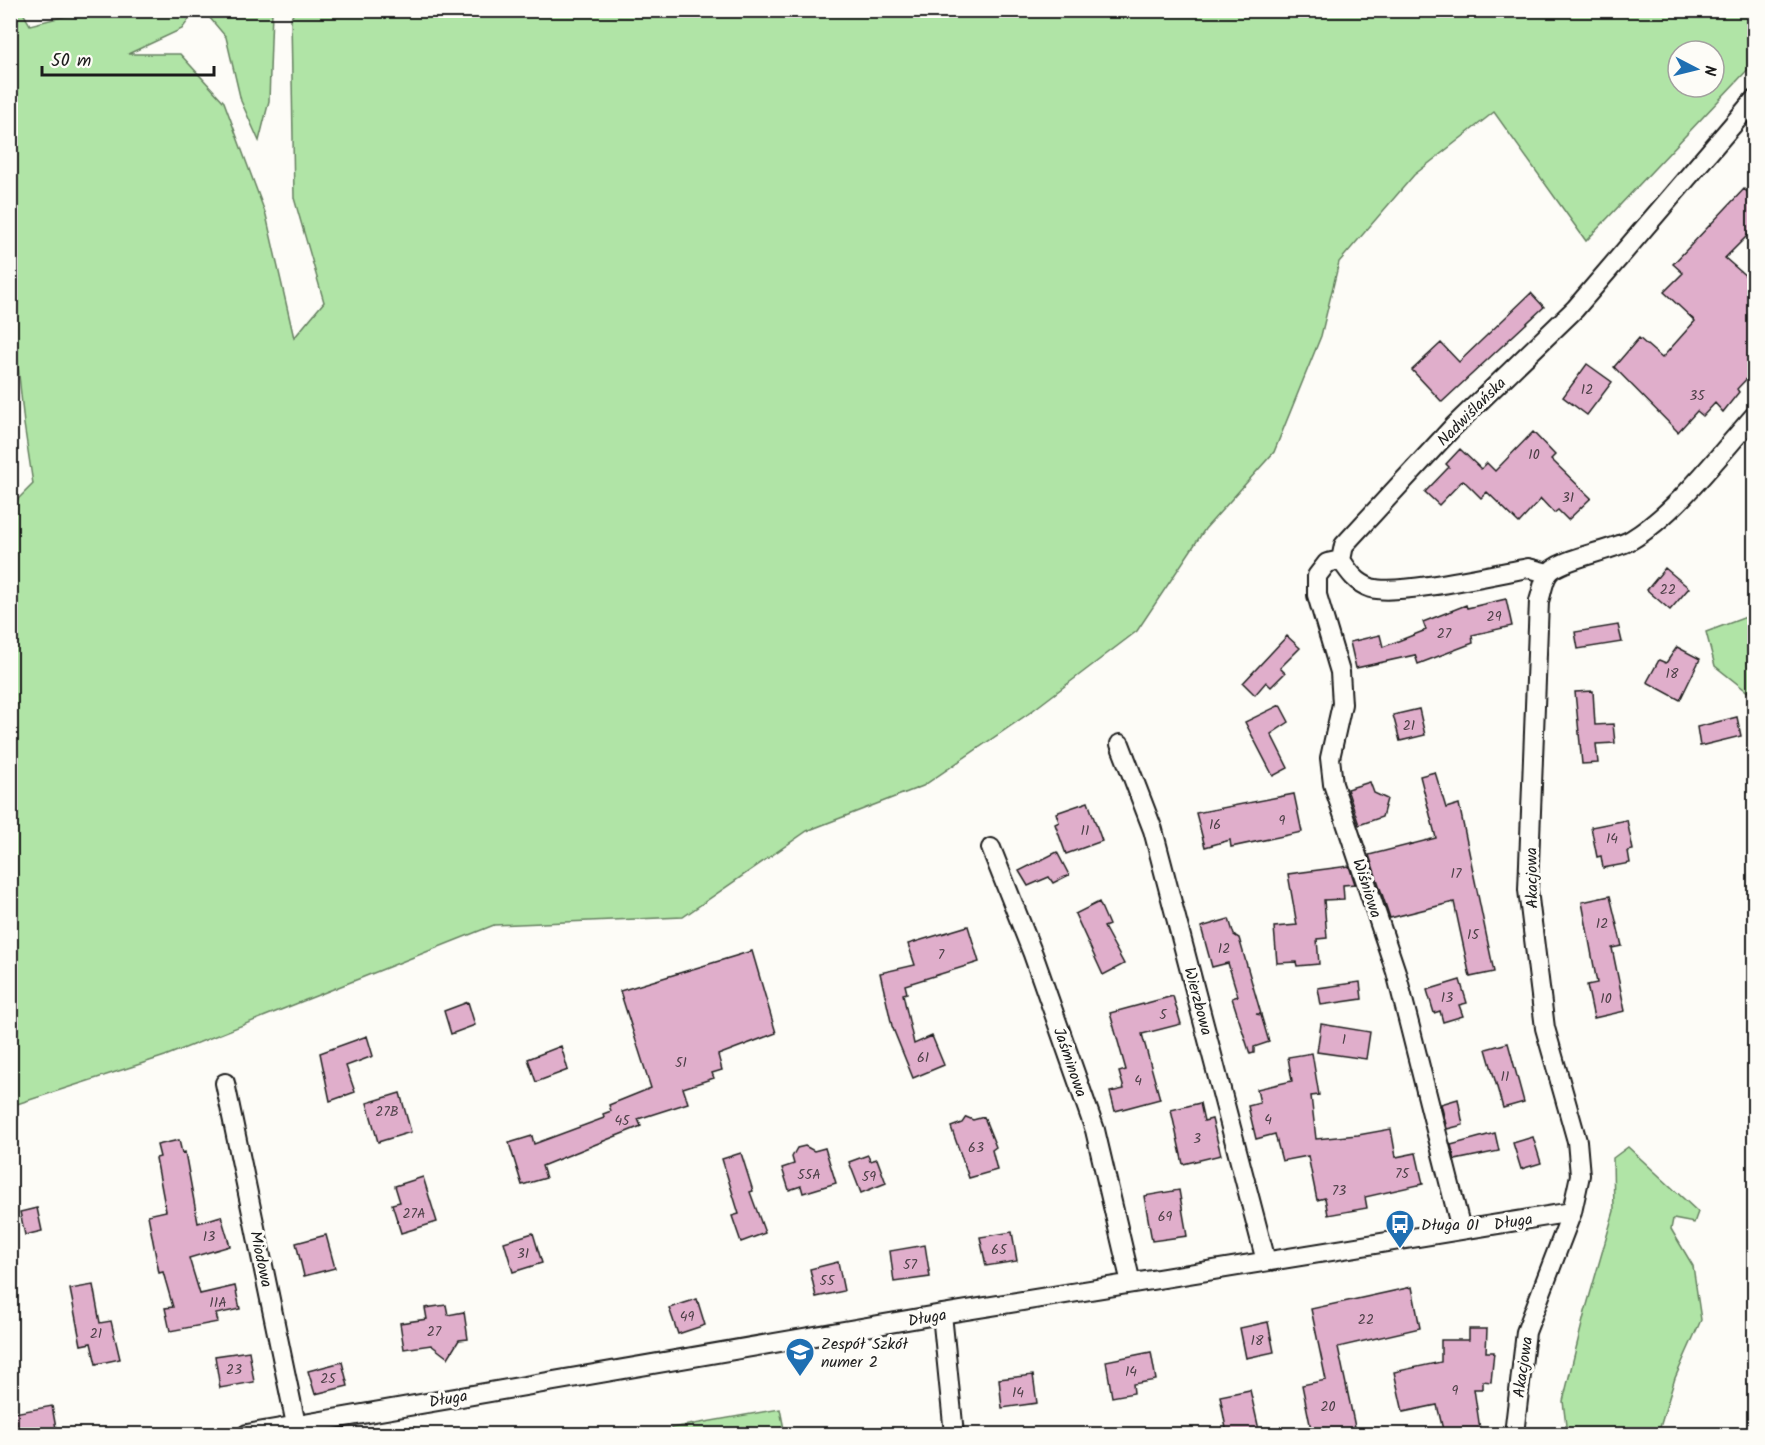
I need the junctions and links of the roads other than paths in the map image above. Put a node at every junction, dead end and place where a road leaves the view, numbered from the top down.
1 (1755, 100) edge
2 (1755, 416) edge
3 (1341, 560) junction
4 (1548, 573) junction
5 (1120, 744) dead end
6 (990, 848) dead end
7 (225, 1083) dead end
8 (1572, 1212) junction
9 (1461, 1229) junction
10 (1266, 1261) junction
11 (1131, 1283) junction
12 (942, 1314) junction
13 (297, 1429) edge
14 (247, 1434) edge
15 (954, 1434) edge
16 (1514, 1434) edge

1 - 3 street, Nadwiślańska
2 - 4 street
3 - 4 street
3 - 9 street, Wiśniowa
4 - 8 street, Akacjowa
5 - 10 street, Wierzbowa
6 - 11 street, Jaśminowa
7 - 13 street, Miodowa
8 - 9 street, Długa
8 - 16 street, Akacjowa
9 - 10 street, Długa
10 - 11 street, Długa
11 - 12 street, Długa
12 - 13 street, Długa
12 - 15 street
13 - 14 street, Długa

